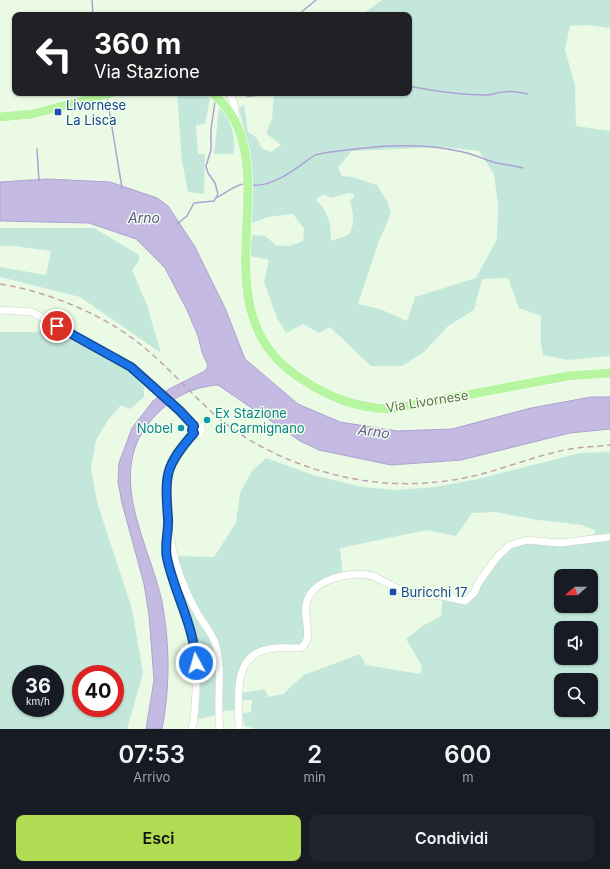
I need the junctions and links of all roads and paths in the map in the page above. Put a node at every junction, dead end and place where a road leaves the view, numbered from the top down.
1 (101, 96) edge
2 (216, 96) edge
3 (231, 96) edge
4 (0, 117) edge
5 (236, 123) junction
6 (0, 310) edge
7 (610, 373) edge
8 (168, 524) junction
9 (610, 537) edge
10 (192, 729) edge
11 (220, 729) edge
12 (239, 729) edge

1 - 4 main road
2 - 5 main road, Via Livornese
3 - 5 street
5 - 7 main road, Via Livornese
6 - 8 street
8 - 10 street
8 - 11 street
9 - 12 street

